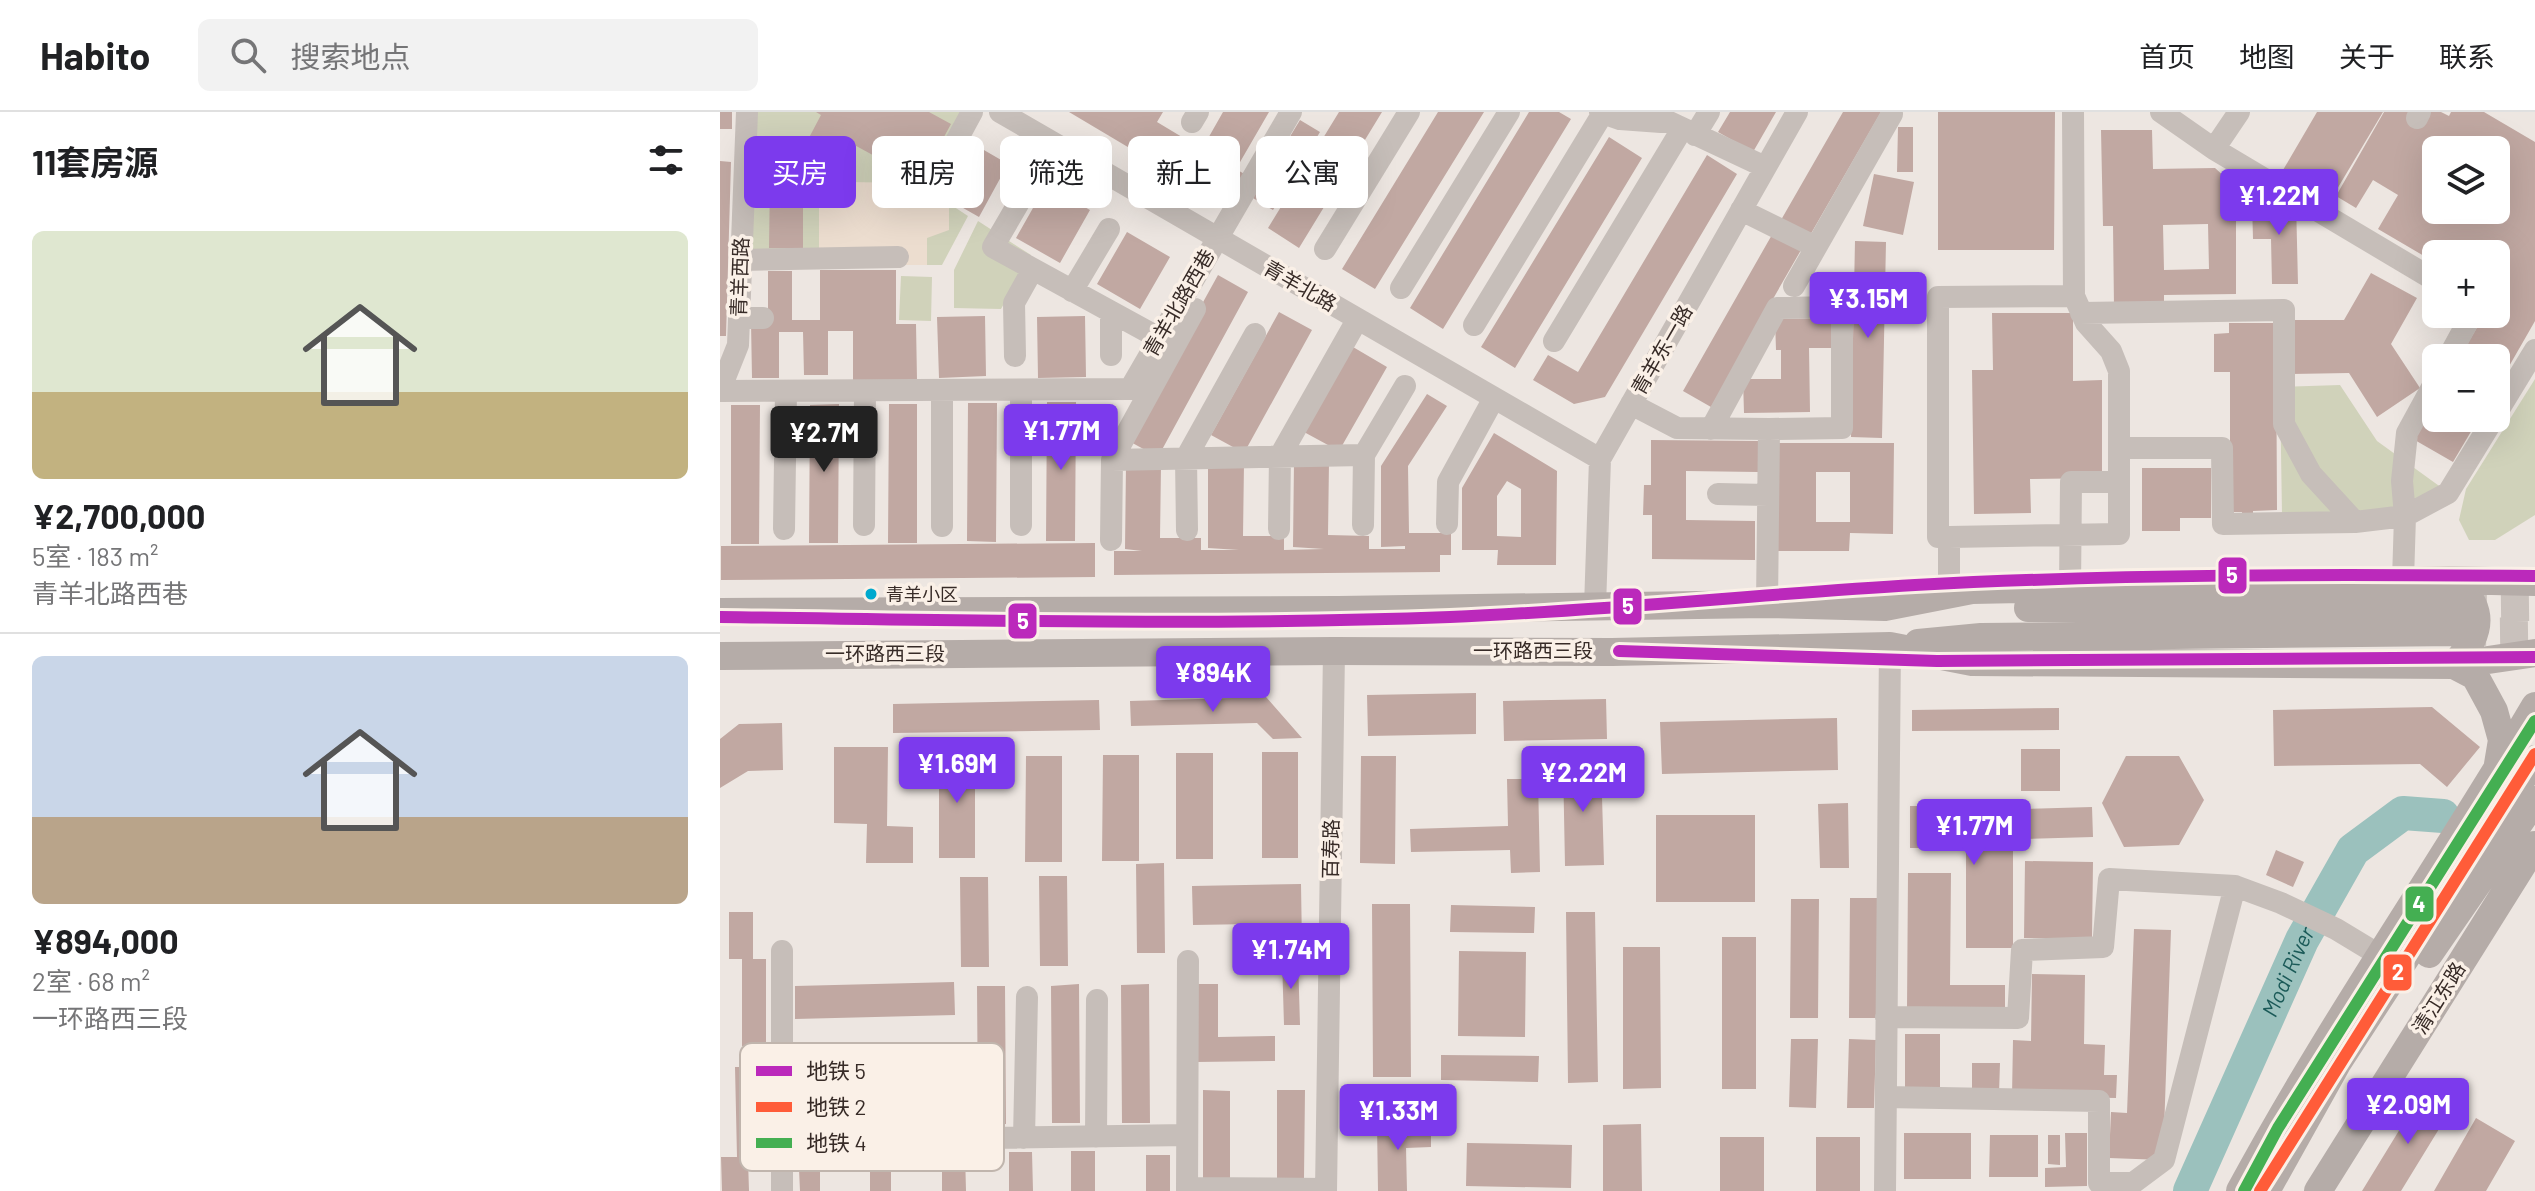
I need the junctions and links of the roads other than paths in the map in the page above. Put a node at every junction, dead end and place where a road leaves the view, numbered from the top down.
1 (747, 112) edge
2 (972, 112) edge
3 (1000, 112) edge
4 (1291, 112) edge
5 (1409, 112) edge
6 (1509, 112) edge
7 (1648, 112) edge
8 (1709, 112) edge
9 (1797, 112) edge
10 (2073, 112) edge
11 (2161, 112) edge
12 (2239, 112) edge
13 (1602, 113) edge
14 (1892, 114) edge
15 (1682, 129) junction
16 (959, 136) edge
17 (2214, 149) junction
18 (1765, 167) junction
19 (1016, 208) edge
20 (1741, 210) junction
21 (1109, 229) dead end
22 (1217, 237) junction
23 (1816, 247) junction
24 (1325, 249) dead end
25 (898, 257) dead end
26 (741, 260) junction
27 (1033, 269) junction
28 (2422, 273) edge
29 (1794, 286) dead end
30 (1401, 288) dead end
31 (1072, 291) junction
32 (2078, 305) junction
33 (1195, 309) dead end
34 (1111, 312) junction
35 (739, 318) junction
36 (763, 318) dead end
37 (1357, 320) junction
38 (1474, 325) dead end
39 (1255, 334) dead end
40 (1159, 338) junction
41 (1554, 341) dead end
42 (2535, 350) edge
43 (1111, 355) dead end
44 (1015, 356) dead end
45 (1405, 386) dead end
46 (720, 390) edge
47 (942, 390) junction
48 (1021, 390) junction
49 (786, 391) junction
50 (865, 391) junction
51 (2510, 391) edge
52 (1494, 398) junction
53 (1631, 404) junction
54 (2422, 406) edge
55 (1711, 429) junction
56 (1769, 429) junction
57 (2485, 432) edge
58 (2120, 448) junction
59 (1364, 455) junction
60 (1280, 456) junction
61 (1186, 458) junction
62 (1600, 459) junction
63 (1112, 460) junction
64 (2119, 482) junction
65 (1718, 494) dead end
66 (1768, 495) junction
67 (2405, 516) junction
68 (2355, 522) junction
69 (1447, 524) dead end
70 (864, 525) dead end
71 (1021, 525) dead end
72 (1363, 525) dead end
73 (942, 526) dead end
74 (784, 529) dead end
75 (1279, 529) dead end
76 (1187, 530) dead end
77 (2071, 533) junction
78 (1949, 537) junction
79 (1111, 540) dead end
80 (2531, 579) edge
81 (2403, 580) junction
82 (2449, 580) junction
83 (2070, 588) junction
84 (1949, 595) junction
85 (1767, 604) junction
86 (1595, 607) junction
87 (1885, 607) junction
88 (720, 612) edge
89 (1890, 646) junction
90 (1334, 651) junction
91 (2535, 653) edge
92 (720, 656) edge
93 (2454, 665) junction
94 (2535, 706) edge
95 (2535, 759) edge
96 (2497, 771) junction
97 (2535, 800) edge
98 (2535, 845) edge
99 (2235, 886) junction
100 (782, 951) dead end
101 (2379, 955) junction
102 (1188, 961) dead end
103 (1027, 997) dead end
104 (1097, 1000) dead end
105 (1886, 1017) junction
106 (782, 1043) edge
107 (1886, 1097) junction
108 (1187, 1135) junction
109 (1096, 1137) junction
110 (1004, 1138) edge
111 (1024, 1138) junction
112 (1187, 1190) edge
113 (1326, 1190) edge
114 (1885, 1191) edge
115 (2240, 1191) edge
116 (2266, 1191) edge
117 (2287, 1191) edge
118 (2318, 1191) edge

1 - 26 street, 青羊西路
2 - 16 street
3 - 22 street, 青羊北路
4 - 22 street, 青羊北路西巷
5 - 24 street
6 - 30 street
7 - 15 street
8 - 15 street
9 - 18 street, 青羊东一路
10 - 32 street
11 - 17 street
12 - 17 street
13 - 15 street
13 - 38 street
14 - 23 street
15 - 18 street
15 - 41 street
17 - 28 street
18 - 20 street, 青羊东一路
19 - 27 street
20 - 23 street
20 - 53 street, 青羊东一路
21 - 31 street
22 - 37 street, 青羊北路
22 - 40 street, 青羊北路西巷
23 - 29 street
25 - 26 street
26 - 35 street, 青羊西路
27 - 31 street
27 - 44 street
31 - 34 street
32 - 58 street
32 - 68 street
32 - 78 street
33 - 63 street
34 - 40 street
34 - 43 street
35 - 36 street
35 - 46 street, 青羊西路
37 - 52 street, 青羊北路
37 - 60 street
39 - 61 street
40 - 48 street, 青羊北路西巷
42 - 51 street
45 - 59 street
46 - 49 street, 青羊北路西巷
47 - 48 street, 青羊北路西巷
47 - 50 street, 青羊北路西巷
47 - 73 street
48 - 71 street
49 - 50 street, 青羊北路西巷
49 - 74 street
50 - 70 street
52 - 62 street, 青羊北路
52 - 69 street
53 - 55 street
53 - 62 street, 青羊东一路
54 - 67 street
55 - 56 street
55 - 56 street
56 - 66 street
57 - 67 street
58 - 64 street
58 - 68 street
59 - 60 street
59 - 72 street
60 - 61 street
60 - 75 street
61 - 63 street
61 - 76 street
62 - 86 street, 青羊东一路
63 - 79 street
64 - 77 street
64 - 77 street
65 - 66 street
66 - 85 street
67 - 68 street
67 - 81 street
77 - 78 street
77 - 83 street
78 - 84 street
80 - 82 main road
81 - 82 main road
81 - 83 main road
82 - 93 main road
83 - 84 main road
84 - 87 main road
85 - 86 main road
85 - 87 main road
86 - 88 main road
87 - 89 main road
89 - 90 main road, 一环路西三段
89 - 93 main road, 一环路西三段
89 - 105 street
90 - 92 main road, 一环路西三段
90 - 113 street, 百寿路
91 - 93 main road, 一环路西三段
93 - 96 main road
94 - 96 main road
95 - 116 main road
96 - 101 main road
97 - 117 main road
98 - 118 main road, 清江东路
99 - 101 street
99 - 105 street
99 - 107 street
100 - 106 street
101 - 115 main road
102 - 108 street
103 - 111 street
104 - 109 street
105 - 107 street
107 - 114 street
108 - 109 street
108 - 112 street
109 - 111 street
110 - 111 street
112 - 113 street

